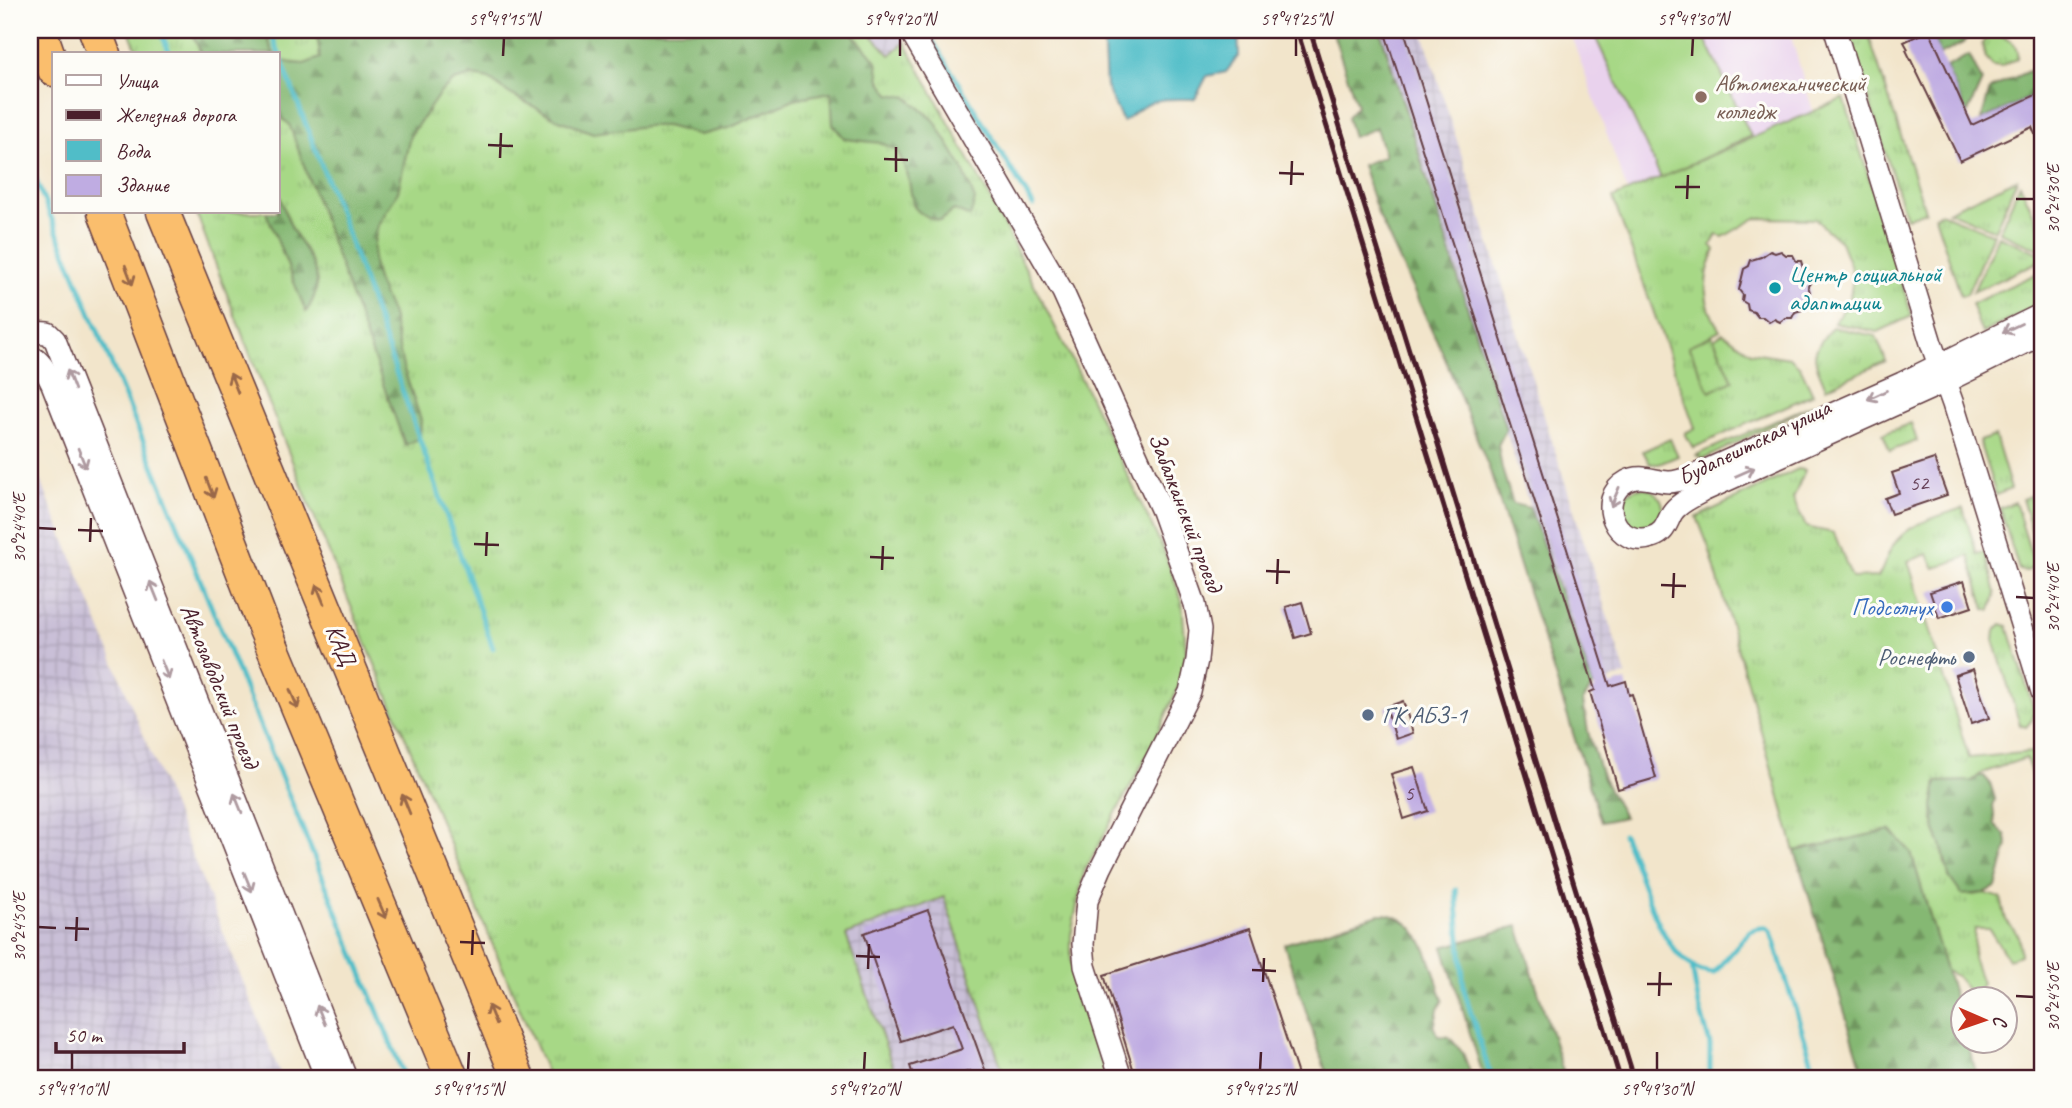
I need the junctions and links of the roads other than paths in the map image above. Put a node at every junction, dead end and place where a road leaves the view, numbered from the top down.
1 (40, 30) edge
2 (95, 30) edge
3 (910, 30) edge
4 (1835, 30) edge
5 (103, 52) edge
6 (52, 64) edge
7 (105, 214) edge
8 (164, 214) edge
9 (2042, 314) edge
10 (30, 332) edge
11 (2042, 334) edge
12 (30, 356) edge
13 (1942, 373) junction
14 (2042, 692) edge
15 (326, 1078) edge
16 (346, 1078) edge
17 (452, 1078) edge
18 (518, 1078) edge
19 (1121, 1078) edge

1 - 6 highway
2 - 5 highway
3 - 19 street, Забалканский проезд
4 - 13 street
7 -> 17 highway
18 -> 8 highway, КАД
9 -> 13 street, Будапештская улица
16 -> 10 street, Автозаводский проезд
11 - 13 street, Будапештская улица
12 -> 15 street, Автозаводский проезд
13 -> 13 street, Будапештская улица
13 - 14 street

